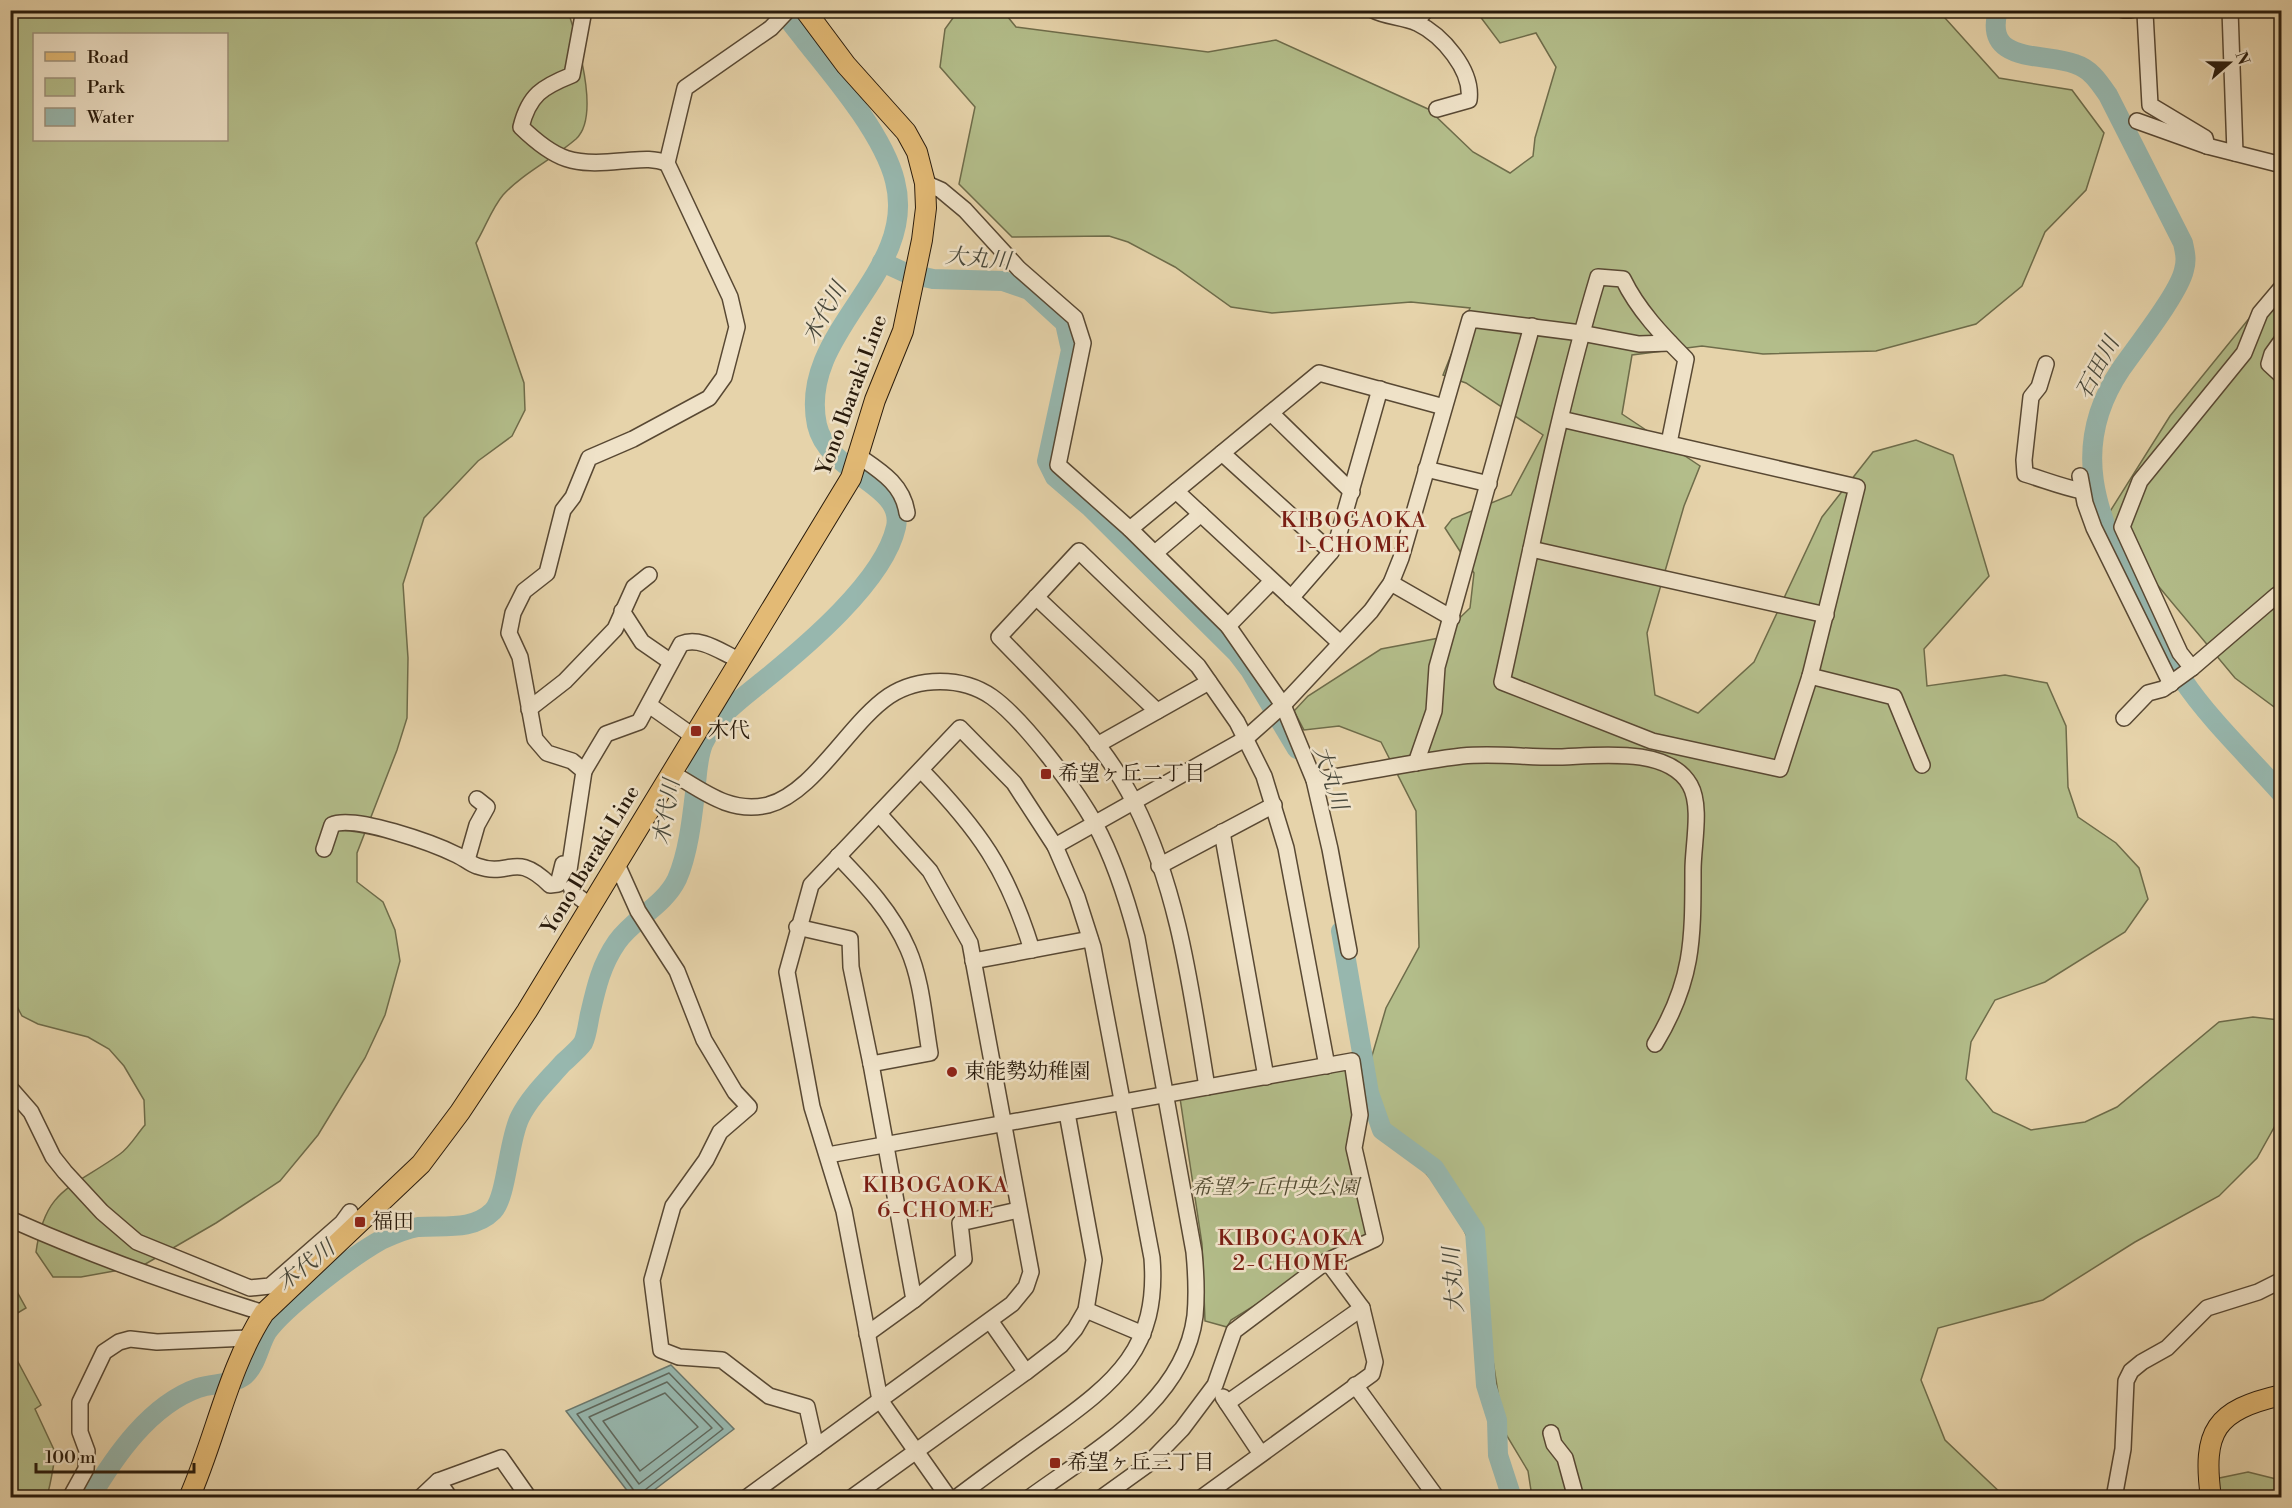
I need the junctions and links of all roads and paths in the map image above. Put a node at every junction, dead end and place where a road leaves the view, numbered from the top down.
1 (584, 10) edge
2 (788, 10) edge
3 (805, 10) edge
4 (1372, 10) edge
5 (1426, 10) edge
6 (2123, 10) edge
7 (2131, 10) edge
8 (2142, 10) edge
9 (2230, 10) edge
10 (1416, 22) junction
11 (1437, 109) dead end
12 (2137, 121) dead end
13 (2207, 146) junction
14 (2235, 153) junction
15 (667, 163) junction
16 (2282, 165) edge
17 (925, 183) junction
18 (2282, 287) edge
19 (1532, 327) junction
20 (1581, 333) junction
21 (2282, 340) edge
22 (1670, 343) junction
23 (2046, 364) dead end
24 (2282, 375) edge
25 (1380, 389) junction
26 (1444, 407) junction
27 (1271, 413) junction
28 (1561, 419) junction
29 (1669, 443) junction
30 (1222, 453) junction
31 (856, 466) junction
32 (1426, 468) junction
33 (1489, 484) junction
34 (1176, 491) junction
35 (1352, 492) junction
36 (907, 513) dead end
37 (1201, 514) junction
38 (1130, 529) junction
39 (1531, 549) junction
40 (1331, 552) junction
41 (1155, 554) junction
42 (649, 575) dead end
43 (1272, 581) junction
44 (1391, 583) junction
45 (2277, 595) dead end
46 (1036, 597) junction
47 (1291, 598) junction
48 (622, 611) junction
49 (1826, 615) junction
50 (1452, 618) junction
51 (1228, 626) junction
52 (1340, 643) junction
53 (739, 660) junction
54 (672, 662) junction
55 (2192, 668) junction
56 (1810, 676) junction
57 (1209, 682) junction
58 (2171, 684) junction
59 (649, 705) junction
60 (529, 709) junction
61 (1278, 709) junction
62 (1157, 711) junction
63 (2124, 718) dead end
64 (693, 736) junction
65 (1245, 739) junction
66 (1097, 745) junction
67 (1416, 763) junction
68 (1922, 765) dead end
69 (921, 770) junction
70 (584, 771) junction
71 (675, 774) junction
72 (1314, 780) junction
73 (477, 799) dead end
74 (1134, 801) junction
75 (1274, 805) junction
76 (879, 814) junction
77 (1095, 824) junction
78 (1222, 832) junction
79 (572, 845) junction
80 (1055, 846) junction
81 (324, 849) dead end
82 (838, 856) junction
83 (467, 860) junction
84 (616, 862) junction
85 (1159, 866) junction
86 (591, 906) junction
87 (797, 927) junction
88 (1090, 939) junction
89 (1032, 950) junction
90 (1349, 951) dead end
91 (973, 962) junction
92 (1655, 1044) dead end
93 (871, 1064) junction
94 (1327, 1066) junction
95 (1266, 1077) junction
96 (1207, 1087) junction
97 (10, 1089) edge
98 (1166, 1095) junction
99 (1122, 1102) junction
100 (1067, 1113) junction
101 (1004, 1124) junction
102 (886, 1145) junction
103 (828, 1155) junction
104 (1018, 1210) junction
105 (350, 1212) dead end
106 (10, 1219) edge
107 (1327, 1261) junction
108 (2282, 1280) edge
109 (914, 1300) junction
110 (1362, 1308) junction
111 (1086, 1310) junction
112 (264, 1312) junction
113 (991, 1322) junction
114 (867, 1334) junction
115 (1143, 1334) junction
116 (248, 1338) junction
117 (1026, 1372) junction
118 (1215, 1385) junction
119 (1355, 1385) junction
120 (2282, 1395) edge
121 (880, 1400) junction
122 (1227, 1403) junction
123 (1551, 1433) dead end
124 (816, 1447) junction
125 (915, 1450) junction
126 (1261, 1454) junction
127 (438, 1481) junction
128 (70, 1497) edge
129 (189, 1497) edge
130 (420, 1497) edge
131 (450, 1497) edge
132 (530, 1497) edge
133 (746, 1497) edge
134 (851, 1497) edge
135 (949, 1497) edge
136 (956, 1497) edge
137 (1029, 1497) edge
138 (1101, 1497) edge
139 (1201, 1497) edge
140 (1437, 1497) edge
141 (1576, 1497) edge
142 (2114, 1497) edge
143 (2211, 1497) edge

1 - 15 street
2 - 15 street
3 - 17 main road, Yono Ibaraki Line
4 - 10 street
5 - 10 street
6 - 7 street
8 - 13 street
9 - 14 street
10 - 11 street
12 - 13 street
13 - 14 street
14 - 16 street
15 - 60 street
17 - 31 main road, Yono Ibaraki Line
17 - 38 street
18 - 55 street
19 - 20 street
19 - 26 street
19 - 33 street
20 - 22 street
20 - 22 street
20 - 28 street
21 - 24 street
22 - 29 street
23 - 58 street
25 - 26 street
25 - 27 street
25 - 35 street
26 - 32 street
27 - 30 street
27 - 35 street
28 - 29 street
28 - 39 street
29 - 49 street
30 - 34 street
30 - 40 street
31 - 36 street
31 - 53 main road, Yono Ibaraki Line
32 - 33 street
32 - 44 street
33 - 50 street
34 - 37 street
34 - 38 street
35 - 40 street
37 - 41 street
37 - 43 street
38 - 41 street
39 - 49 street
39 - 56 street
40 - 47 street
41 - 51 street
42 - 48 street
43 - 47 street
43 - 51 street
44 - 50 street
44 - 52 street
45 - 55 street
46 - 57 street
46 - 62 street
46 - 66 street
47 - 52 street
48 - 54 street
48 - 60 street
49 - 56 street
50 - 67 street
51 - 61 street
52 - 61 street
53 - 54 street
53 - 64 main road, Yono Ibaraki Line
54 - 59 street
55 - 58 street
56 - 68 street
57 - 62 street
57 - 65 street
58 - 63 street
59 - 64 street
59 - 70 street
60 - 70 street
61 - 65 street
61 - 72 street
62 - 66 street
64 - 71 main road, Yono Ibaraki Line
65 - 74 street
65 - 75 street
66 - 74 street
67 - 72 street
67 - 92 street
69 - 76 street
69 - 80 street
69 - 89 street
70 - 79 street
71 - 77 street
71 - 84 main road, Yono Ibaraki Line
72 - 90 street
73 - 83 street
74 - 77 street
74 - 85 street
75 - 78 street
75 - 94 street
76 - 82 street
76 - 91 street
77 - 80 street
77 - 98 street
78 - 85 street
78 - 95 street
79 - 83 street
79 - 86 street
80 - 88 street
81 - 83 street
82 - 87 street
82 - 93 street
84 - 86 main road, Yono Ibaraki Line
84 - 124 street
85 - 96 street
86 - 112 main road, Yono Ibaraki Line
87 - 93 street
87 - 103 street
88 - 89 street
88 - 99 street
89 - 91 street
91 - 101 street
93 - 102 street
94 - 95 street
94 - 107 street
95 - 96 street
96 - 98 street
97 - 105 street
98 - 99 street
98 - 137 street
99 - 100 street
99 - 115 street
100 - 101 street
100 - 111 street
101 - 102 street
101 - 104 street
102 - 103 street
102 - 109 street
103 - 114 street
104 - 109 street
104 - 113 street
106 - 112 street
107 - 110 street
107 - 118 street
108 - 142 street
109 - 114 street
110 - 119 street
110 - 122 street
111 - 115 street
111 - 117 street
112 - 116 main road, Yono Ibaraki Line
113 - 117 street
113 - 121 street
114 - 121 street
115 - 136 street
116 - 128 street
116 - 129 main road, Yono Ibaraki Line
117 - 125 street
118 - 122 street
118 - 138 street
119 - 126 street
119 - 140 street
120 - 143 main road
121 - 124 street
121 - 125 street
122 - 126 street
123 - 141 street
124 - 133 street
125 - 134 street
125 - 135 street
126 - 139 street
127 - 130 street
127 - 131 street
127 - 132 street

